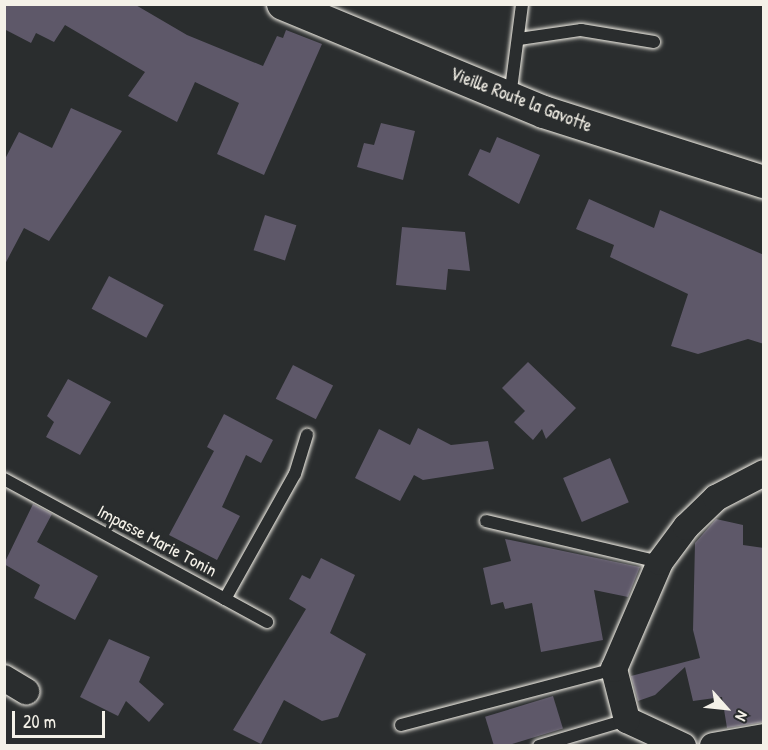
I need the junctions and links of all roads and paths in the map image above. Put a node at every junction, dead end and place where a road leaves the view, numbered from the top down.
1 (283, 4) edge
2 (522, 4) edge
3 (519, 39) junction
4 (654, 42) dead end
5 (510, 98) junction
6 (764, 182) edge
7 (307, 435) dead end
8 (764, 473) edge
9 (4, 479) edge
10 (486, 521) dead end
11 (660, 562) junction
12 (225, 599) junction
13 (267, 622) dead end
14 (614, 669) junction
15 (4, 678) edge
16 (26, 691) dead end
17 (627, 720) junction
18 (401, 725) dead end
19 (764, 737) edge
20 (539, 746) edge
21 (683, 746) edge
22 (713, 746) edge

1 - 5 street, Vieille Route la Gavotte
2 - 3 lane
3 - 4 lane
3 - 5 lane
5 - 6 street, Vieille Route la Gavotte
7 - 12 lane, Impasse Marie Tonin
8 - 11 street
9 - 12 lane, Impasse Marie Tonin
10 - 11 lane
11 - 14 street
12 - 13 lane
14 - 17 street
14 - 18 lane
15 - 16 street
17 - 20 lane
17 - 21 street
19 - 22 street

